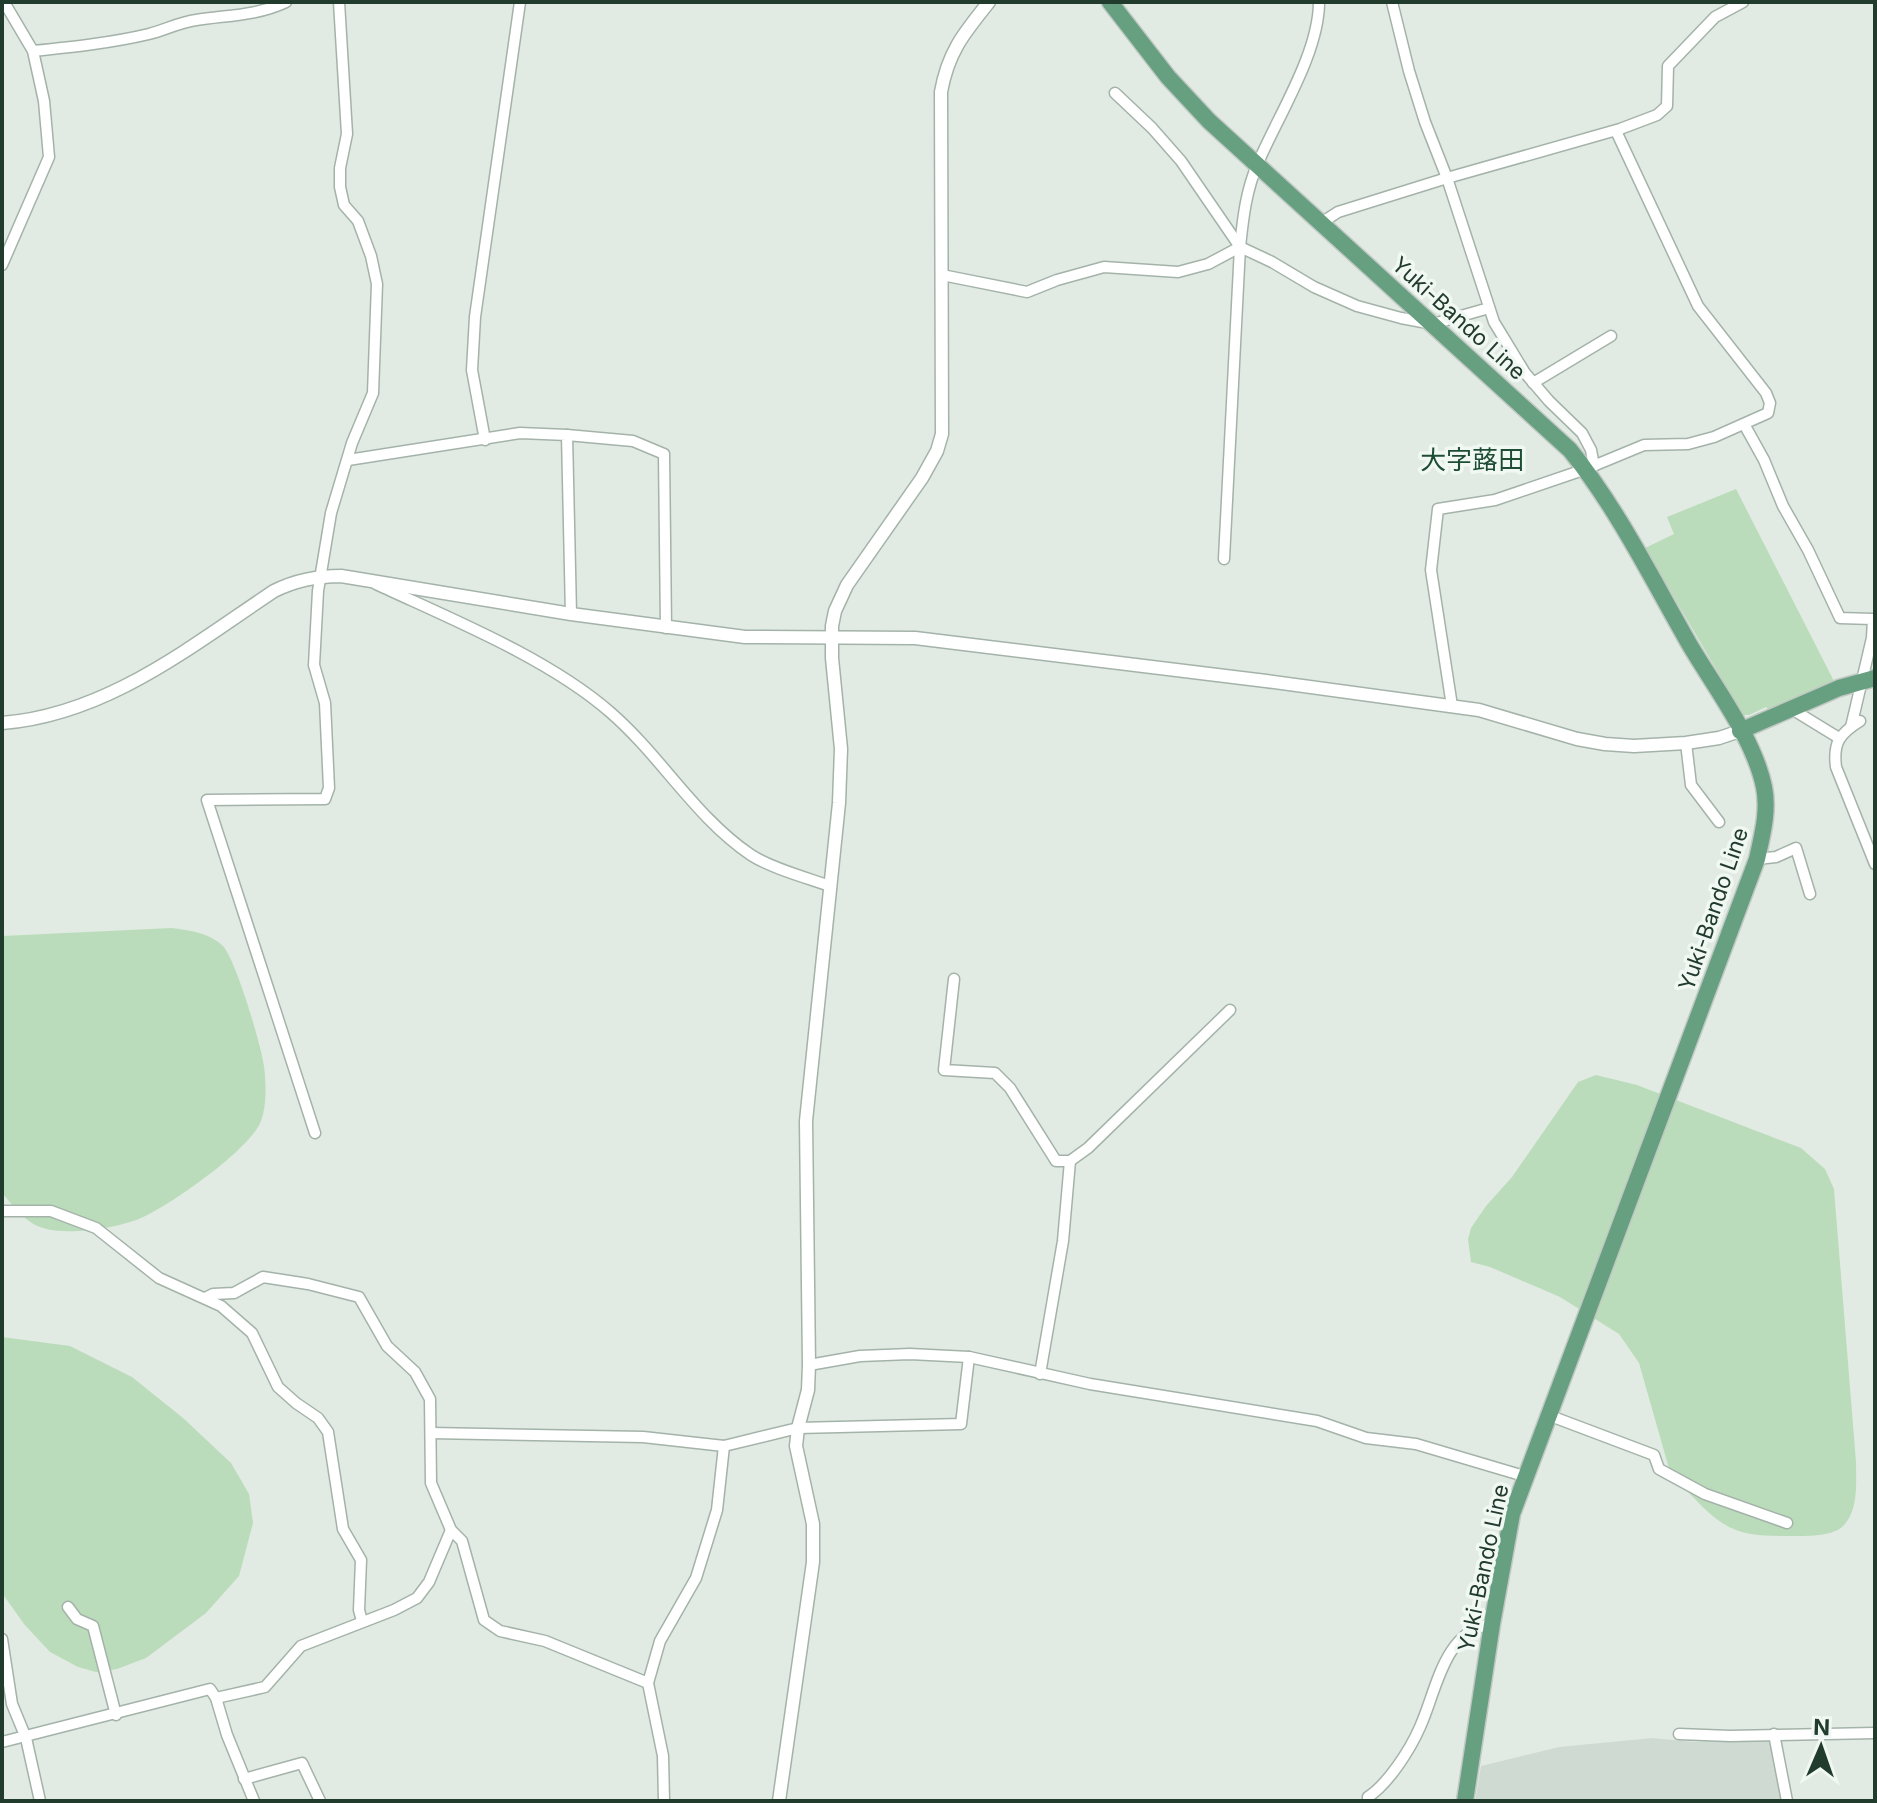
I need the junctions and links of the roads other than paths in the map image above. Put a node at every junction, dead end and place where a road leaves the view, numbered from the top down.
1 (4, 2) edge
2 (286, 2) edge
3 (339, 2) edge
4 (520, 2) edge
5 (989, 2) edge
6 (1110, 2) edge
7 (1319, 2) edge
8 (1392, 2) edge
9 (1743, 2) edge
10 (33, 51) junction
11 (1115, 93) dead end
12 (1616, 131) junction
13 (1257, 165) junction
14 (1447, 178) junction
15 (1321, 223) junction
16 (1240, 247) junction
17 (2, 265) edge
18 (942, 275) junction
19 (1489, 308) junction
20 (1433, 324) junction
21 (1611, 336) dead end
22 (1533, 383) junction
23 (1744, 424) junction
24 (567, 435) junction
25 (485, 440) junction
26 (348, 460) junction
27 (1590, 468) junction
28 (1224, 559) dead end
29 (320, 576) junction
30 (368, 580) junction
31 (571, 614) junction
32 (666, 628) junction
33 (831, 637) junction
34 (1868, 679) edge
35 (1452, 706) junction
36 (1790, 708) junction
37 (2, 723) edge
38 (1740, 731) junction
39 (1839, 738) junction
40 (1686, 743) junction
41 (1719, 822) dead end
42 (1757, 859) junction
43 (1875, 864) edge
44 (830, 886) junction
45 (1810, 894) dead end
46 (954, 979) dead end
47 (1230, 1010) dead end
48 (315, 1133) dead end
49 (1070, 1161) junction
50 (2, 1211) edge
51 (205, 1298) junction
52 (969, 1357) junction
53 (809, 1365) junction
54 (1040, 1374) junction
55 (1548, 1415) junction
56 (798, 1428) junction
57 (431, 1433) junction
58 (724, 1446) junction
59 (1524, 1476) junction
60 (1787, 1523) dead end
61 (451, 1530) junction
62 (68, 1607) dead end
63 (362, 1621) junction
64 (1492, 1624) junction
65 (2, 1639) edge
66 (648, 1683) junction
67 (216, 1698) junction
68 (116, 1715) junction
69 (1875, 1733) edge
70 (1679, 1734) dead end
71 (1774, 1734) junction
72 (26, 1738) junction
73 (2, 1742) edge
74 (244, 1779) junction
75 (40, 1801) edge
76 (254, 1801) edge
77 (320, 1801) edge
78 (664, 1801) edge
79 (779, 1801) edge
80 (1368, 1801) edge
81 (1465, 1801) edge
82 (1787, 1801) edge

1 - 10 street
2 - 10 street
3 - 26 street
4 - 25 street
5 - 18 street
6 - 13 main road, Yuki-Bando Line
7 - 13 street
8 - 14 street
9 - 12 street
10 - 17 street
11 - 16 street
12 - 14 street
12 - 23 street
13 - 15 main road, Yuki-Bando Line
13 - 16 street
14 - 15 street
14 - 19 street
15 - 20 main road, Yuki-Bando Line
16 - 18 street
16 - 20 street
16 - 28 street
18 - 33 street
19 - 20 street
19 - 22 street
20 - 27 main road, Yuki-Bando Line
21 - 22 street
22 - 27 street
23 - 27 street
23 - 34 street
24 - 25 street
24 - 31 street
24 - 32 street
25 - 26 street
26 - 29 street
27 - 35 street
27 - 38 main road, Yuki-Bando Line
29 - 30 street
29 - 37 street
29 - 48 street
30 - 31 street
30 - 44 street
31 - 32 street
32 - 33 street
33 - 35 street
33 - 44 street
34 - 36 main road
34 - 39 street
35 - 40 street
36 - 38 main road
36 - 39 street
38 - 40 street
38 - 42 main road, Yuki-Bando Line
39 - 43 street
40 - 41 street
42 - 45 street
42 - 55 main road, Yuki-Bando Line
44 - 53 street
46 - 49 street
47 - 49 street
49 - 54 street
50 - 51 street
51 - 57 street
51 - 63 street
52 - 53 street
52 - 54 street
52 - 56 street
53 - 56 street
54 - 59 street
55 - 59 main road, Yuki-Bando Line
55 - 60 street
56 - 58 street
56 - 79 street
57 - 58 street
57 - 61 street
58 - 66 street
59 - 64 main road, Yuki-Bando Line
61 - 63 street
61 - 66 street
62 - 68 street
63 - 67 street
64 - 80 street
64 - 81 main road, Yuki-Bando Line
65 - 72 street
66 - 78 street
67 - 68 street
67 - 74 street
68 - 72 street
69 - 71 street
70 - 71 street
71 - 82 street
72 - 73 street
72 - 75 street
74 - 76 street
74 - 77 street

